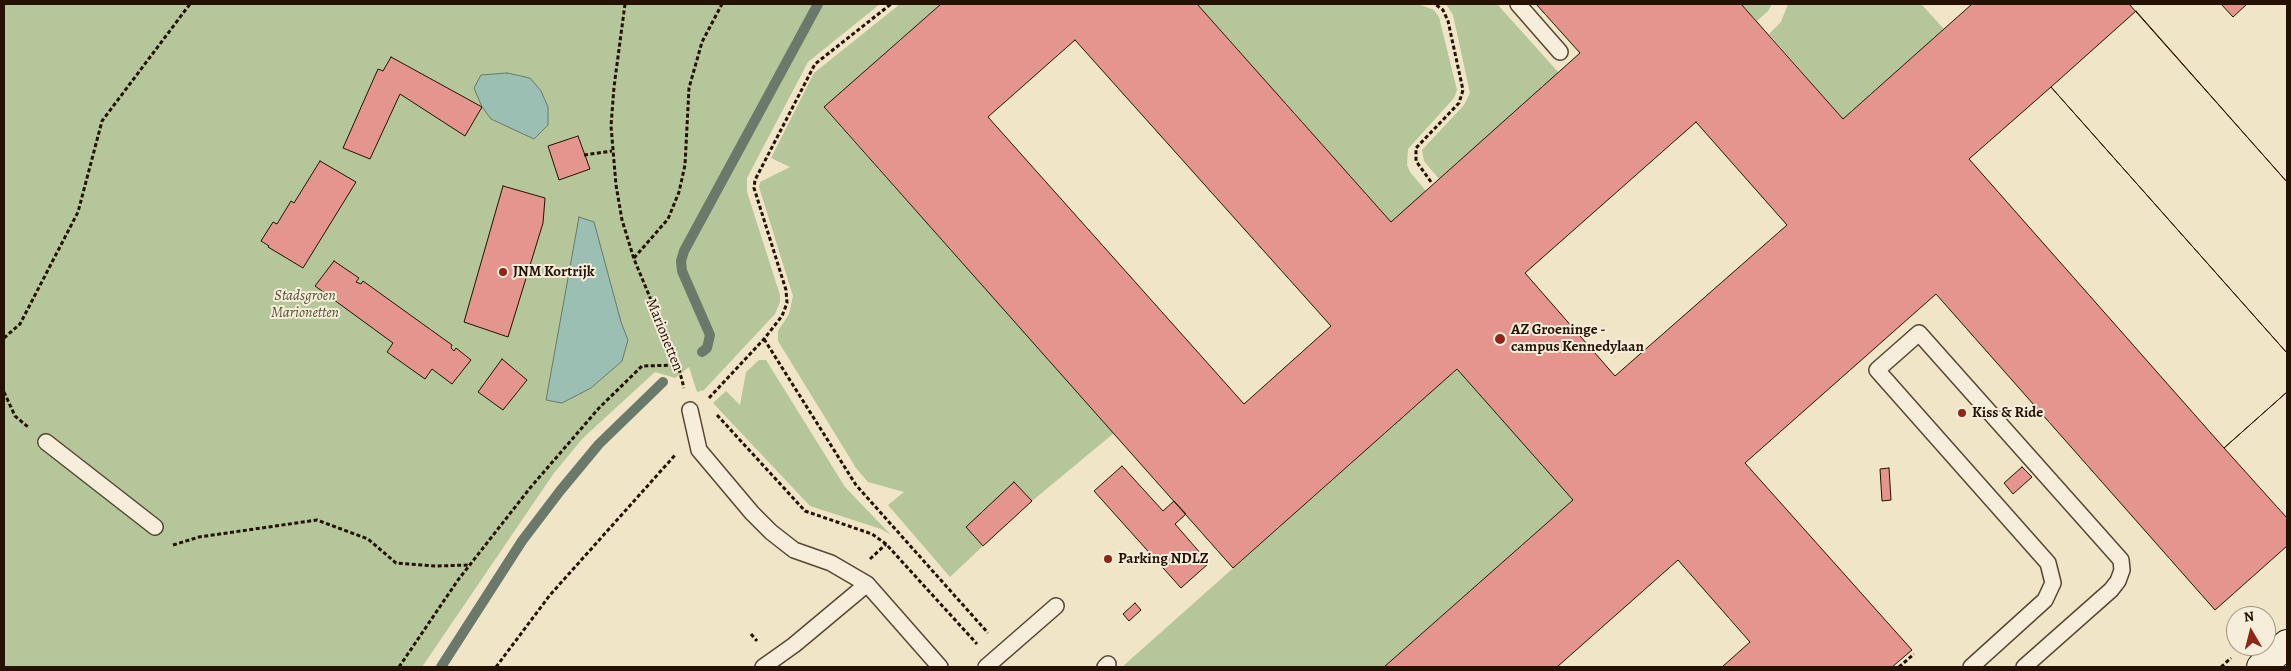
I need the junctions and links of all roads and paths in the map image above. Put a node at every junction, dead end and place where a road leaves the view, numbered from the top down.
1 (190, 4) edge
2 (625, 4) edge
3 (722, 4) edge
4 (891, 4) edge
5 (1435, 4) edge
6 (1518, 4) edge
7 (1560, 52) dead end
8 (612, 151) junction
9 (584, 155) dead end
10 (1431, 182) dead end
11 (634, 259) junction
12 (4, 338) edge
13 (764, 339) junction
14 (678, 365) junction
15 (4, 392) edge
16 (705, 402) junction
17 (690, 410) junction
18 (46, 442) joint
19 (154, 527) dead end
20 (165, 547) dead end
21 (470, 565) junction
22 (867, 584) junction
23 (1056, 606) dead end
24 (2287, 644) edge
25 (1914, 654) dead end
26 (994, 660) edge
27 (399, 667) edge
28 (496, 667) edge
29 (763, 667) edge
30 (940, 667) edge
31 (1899, 667) edge
32 (1971, 667) edge
33 (2024, 667) edge
34 (2261, 667) edge

1 - 12 path
2 - 8 path, Marionetten
3 - 11 path
4 - 13 path
5 - 10 path
6 - 7 lane
8 - 9 path
8 - 11 path, Marionetten
11 - 14 path, Marionetten
13 - 16 path
13 - 26 path
14 - 17 path, Marionetten
14 - 21 path
15 - 18 path
16 - 17 path
16 - 26 path
17 - 22 lane
17 - 28 path
18 - 19 lane
20 - 21 path
21 - 27 path
22 - 29 lane
22 - 30 lane
23 - 26 lane
24 - 34 street
25 - 31 path
32 - 33 lane

